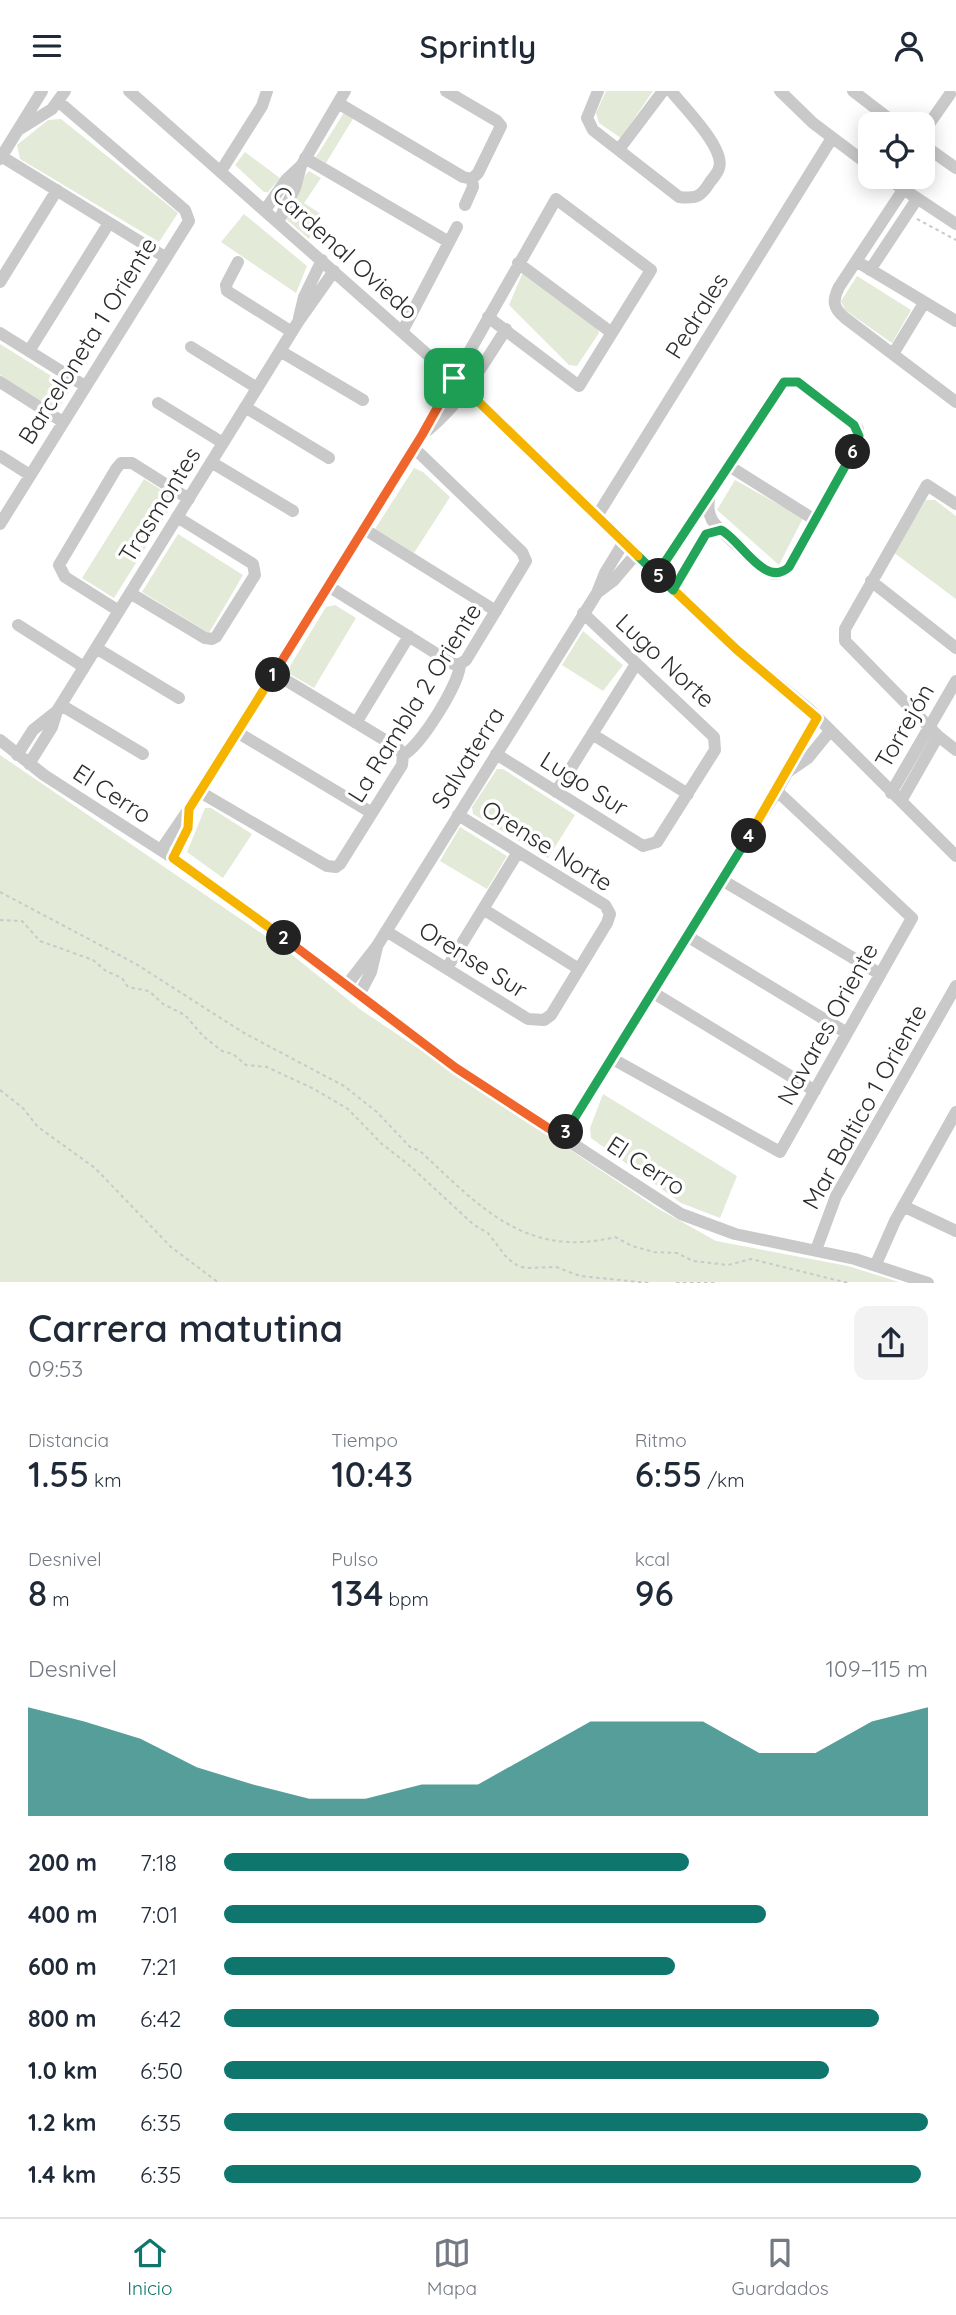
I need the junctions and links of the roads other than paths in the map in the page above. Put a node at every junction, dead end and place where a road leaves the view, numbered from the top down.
1 (42, 91) edge
2 (129, 91) edge
3 (267, 91) edge
4 (345, 91) edge
5 (446, 91) edge
6 (598, 91) edge
7 (663, 91) edge
8 (670, 91) edge
9 (780, 91) edge
10 (853, 91) edge
11 (950, 94) dead end
12 (62, 96) edge
13 (338, 103) junction
14 (880, 112) edge
15 (935, 115) edge
16 (17, 131) junction
17 (832, 138) junction
18 (620, 148) junction
19 (935, 153) edge
20 (1, 157) edge
21 (303, 162) junction
22 (858, 163) edge
23 (956, 167) edge
24 (221, 171) junction
25 (472, 179) junction
26 (57, 190) junction
27 (903, 190) joint
28 (917, 199) junction
29 (465, 205) dead end
30 (265, 210) junction
31 (278, 222) junction
32 (108, 223) junction
33 (956, 224) edge
34 (457, 227) dead end
35 (449, 242) junction
36 (165, 257) junction
37 (322, 260) junction
38 (856, 261) junction
39 (238, 262) dead end
40 (518, 263) junction
41 (870, 270) junction
42 (334, 271) junction
43 (0, 282) edge
44 (924, 303) junction
45 (488, 317) junction
46 (956, 321) edge
47 (295, 327) junction
48 (506, 329) junction
49 (402, 332) junction
50 (0, 333) edge
51 (612, 333) junction
52 (191, 347) dead end
53 (29, 351) junction
54 (280, 351) junction
55 (892, 354) junction
56 (454, 378) junction
57 (0, 382) edge
58 (85, 386) junction
59 (257, 389) junction
60 (465, 389) junction
61 (363, 400) dead end
62 (956, 402) edge
63 (158, 403) dead end
64 (245, 407) junction
65 (63, 422) junction
66 (422, 435) junction
67 (223, 443) junction
68 (414, 448) junction
69 (0, 456) edge
70 (329, 458) dead end
71 (211, 462) junction
72 (729, 466) junction
73 (30, 475) junction
74 (709, 498) junction
75 (188, 499) junction
76 (956, 504) edge
77 (293, 511) dead end
78 (597, 516) junction
79 (177, 517) junction
80 (815, 520) junction
81 (0, 524) edge
82 (364, 529) junction
83 (721, 530) junction
84 (624, 543) junction
85 (636, 554) junction
86 (657, 574) junction
87 (871, 581) junction
88 (328, 586) junction
89 (673, 590) junction
90 (130, 593) junction
91 (597, 593) junction
92 (119, 611) junction
93 (496, 611) junction
94 (583, 613) junction
95 (18, 625) dead end
96 (409, 636) junction
97 (96, 648) junction
98 (956, 648) edge
99 (460, 664) junction
100 (636, 664) junction
101 (85, 667) junction
102 (274, 673) junction
103 (956, 681) edge
104 (179, 698) dead end
105 (59, 708) junction
106 (817, 718) junction
107 (356, 723) junction
108 (830, 731) junction
109 (934, 731) junction
110 (237, 732) junction
111 (592, 734) junction
112 (0, 740) edge
113 (956, 750) edge
114 (143, 754) dead end
115 (496, 754) junction
116 (17, 755) junction
117 (403, 755) junction
118 (29, 764) junction
119 (786, 774) junction
120 (777, 791) junction
121 (200, 792) junction
122 (556, 792) junction
123 (688, 794) junction
124 (896, 797) junction
125 (189, 809) junction
126 (372, 813) junction
127 (458, 815) junction
128 (161, 851) junction
129 (518, 852) junction
130 (956, 856) edge
131 (173, 858) junction
132 (722, 880) junction
133 (483, 909) junction
134 (386, 930) junction
135 (687, 936) junction
136 (377, 946) junction
137 (447, 968) junction
138 (579, 969) junction
139 (880, 974) junction
140 (346, 986) junction
141 (956, 986) edge
142 (652, 992) junction
143 (359, 995) junction
144 (847, 1033) junction
145 (611, 1058) junction
146 (814, 1091) junction
147 (956, 1112) edge
148 (952, 1128) edge
149 (562, 1137) junction
150 (903, 1206) junction
151 (956, 1231) edge
152 (816, 1250) junction
153 (876, 1264) junction
154 (928, 1283) edge

1 - 16 street
2 - 24 street, Cardenal Oviedo
3 - 24 street
4 - 13 street
5 - 25 street
6 - 18 street
7 - 18 street
8 - 18 street
9 - 17 street
10 - 14 street
11 - 15 street
12 - 16 street
12 - 36 street, Barceloneta 1 Oriente
13 - 21 street
13 - 25 street
16 - 20 street
17 - 22 street
17 - 78 street, Pedrales
19 - 23 street
20 - 26 street
21 - 30 street
21 - 31 street
21 - 35 street
24 - 30 street, Cardenal Oviedo
25 - 29 street
26 - 32 street
26 - 43 street
27 - 28 street
27 - 38 street
28 - 33 street
28 - 41 street
30 - 31 street, Cardenal Oviedo
31 - 37 street, Cardenal Oviedo
32 - 36 street
32 - 53 street
34 - 35 street
35 - 49 street
36 - 58 street, Barceloneta 1 Oriente
37 - 42 street, Cardenal Oviedo
37 - 47 street, Trasmontes
38 - 41 street
38 - 55 street
39 - 47 street
40 - 45 street
40 - 51 street
40 - 51 street
41 - 44 street
42 - 47 street, Trasmontes
42 - 49 street, Cardenal Oviedo
44 - 46 street
44 - 55 street
45 - 48 street
45 - 56 street
47 - 54 street, Trasmontes
48 - 51 street
48 - 60 street
49 - 56 street, Cardenal Oviedo
50 - 53 street
52 - 59 street
53 - 58 street
54 - 59 street, Trasmontes
54 - 61 street
55 - 62 street
56 - 60 street, Cardenal Oviedo
56 - 66 street
57 - 65 street
58 - 65 street, Barceloneta 1 Oriente
59 - 64 street, Trasmontes
60 - 66 street
60 - 78 street, Cardenal Oviedo
63 - 67 street
64 - 67 street, Trasmontes
64 - 70 street
65 - 73 street, Barceloneta 1 Oriente
66 - 68 street
67 - 71 street, Trasmontes
68 - 82 street
68 - 93 street, La Rambla 2 Oriente
69 - 73 street
71 - 75 street, Trasmontes
71 - 77 street
72 - 74 street
72 - 80 street
72 - 80 street
73 - 81 street, Barceloneta 1 Oriente
74 - 83 street
74 - 86 street
75 - 79 street, Trasmontes
75 - 92 street
76 - 87 street
78 - 84 street, Cardenal Oviedo
79 - 90 street, Trasmontes
79 - 90 street
80 - 83 street
82 - 88 street
82 - 93 street
83 - 89 street
84 - 85 street, Cardenal Oviedo
84 - 91 street, Salvaterra
85 - 86 street, Cardenal Oviedo
85 - 91 street, Salvaterra
86 - 89 street, Cardenal Oviedo
87 - 98 street
87 - 109 street
88 - 96 street
88 - 102 street
89 - 106 street, Cardenal Oviedo
90 - 92 street, Trasmontes
91 - 94 street, Salvaterra
92 - 97 street, Trasmontes
93 - 99 street, La Rambla 2 Oriente
94 - 100 street, Lugo Norte
94 - 115 street, Salvaterra
95 - 101 street
96 - 99 street
96 - 107 street
97 - 101 street, Trasmontes
97 - 104 street
99 - 117 street, La Rambla 2 Oriente
100 - 111 street
100 - 123 street, Lugo Norte
101 - 105 street, Trasmontes
102 - 107 street
102 - 110 street
103 - 109 street, Torrejón
105 - 114 street
105 - 116 street, Trasmontes
105 - 118 street, Trasmontes
106 - 108 street, Cardenal Oviedo
106 - 119 street
107 - 117 street
108 - 119 street
108 - 124 street, Cardenal Oviedo
109 - 113 street
109 - 124 street, Torrejón
110 - 121 street
110 - 126 street
111 - 122 street
111 - 123 street
112 - 116 street, El Cerro
115 - 122 street, Lugo Sur
115 - 127 street, Salvaterra
116 - 118 street, El Cerro
117 - 126 street, La Rambla 2 Oriente
118 - 128 street, El Cerro
119 - 120 street
120 - 132 street
120 - 139 street, Navares Oriente
121 - 125 street
121 - 126 street, La Rambla 2 Oriente
122 - 123 street, Lugo Sur
124 - 130 street, Cardenal Oviedo
125 - 128 street
125 - 131 street
127 - 129 street, Orense Norte
127 - 134 street, Salvaterra
128 - 131 street, El Cerro
129 - 133 street
129 - 138 street, Orense Norte
131 - 140 street, El Cerro
132 - 135 street
132 - 139 street
133 - 137 street
133 - 138 street
134 - 136 street, Salvaterra
134 - 137 street, Orense Sur
135 - 142 street
135 - 144 street
136 - 140 street, Salvaterra
136 - 143 street, Salvaterra
137 - 138 street, Orense Sur
139 - 144 street, Navares Oriente
140 - 143 street, El Cerro
141 - 152 street, Mar Baltico 1 Oriente
142 - 145 street
142 - 146 street
143 - 149 street, El Cerro
144 - 146 street, Navares Oriente
145 - 146 street, Navares Oriente
145 - 149 street
147 - 148 street
148 - 150 street
149 - 152 street, El Cerro
150 - 151 street
150 - 153 street
152 - 153 street, El Cerro
153 - 154 street, El Cerro

